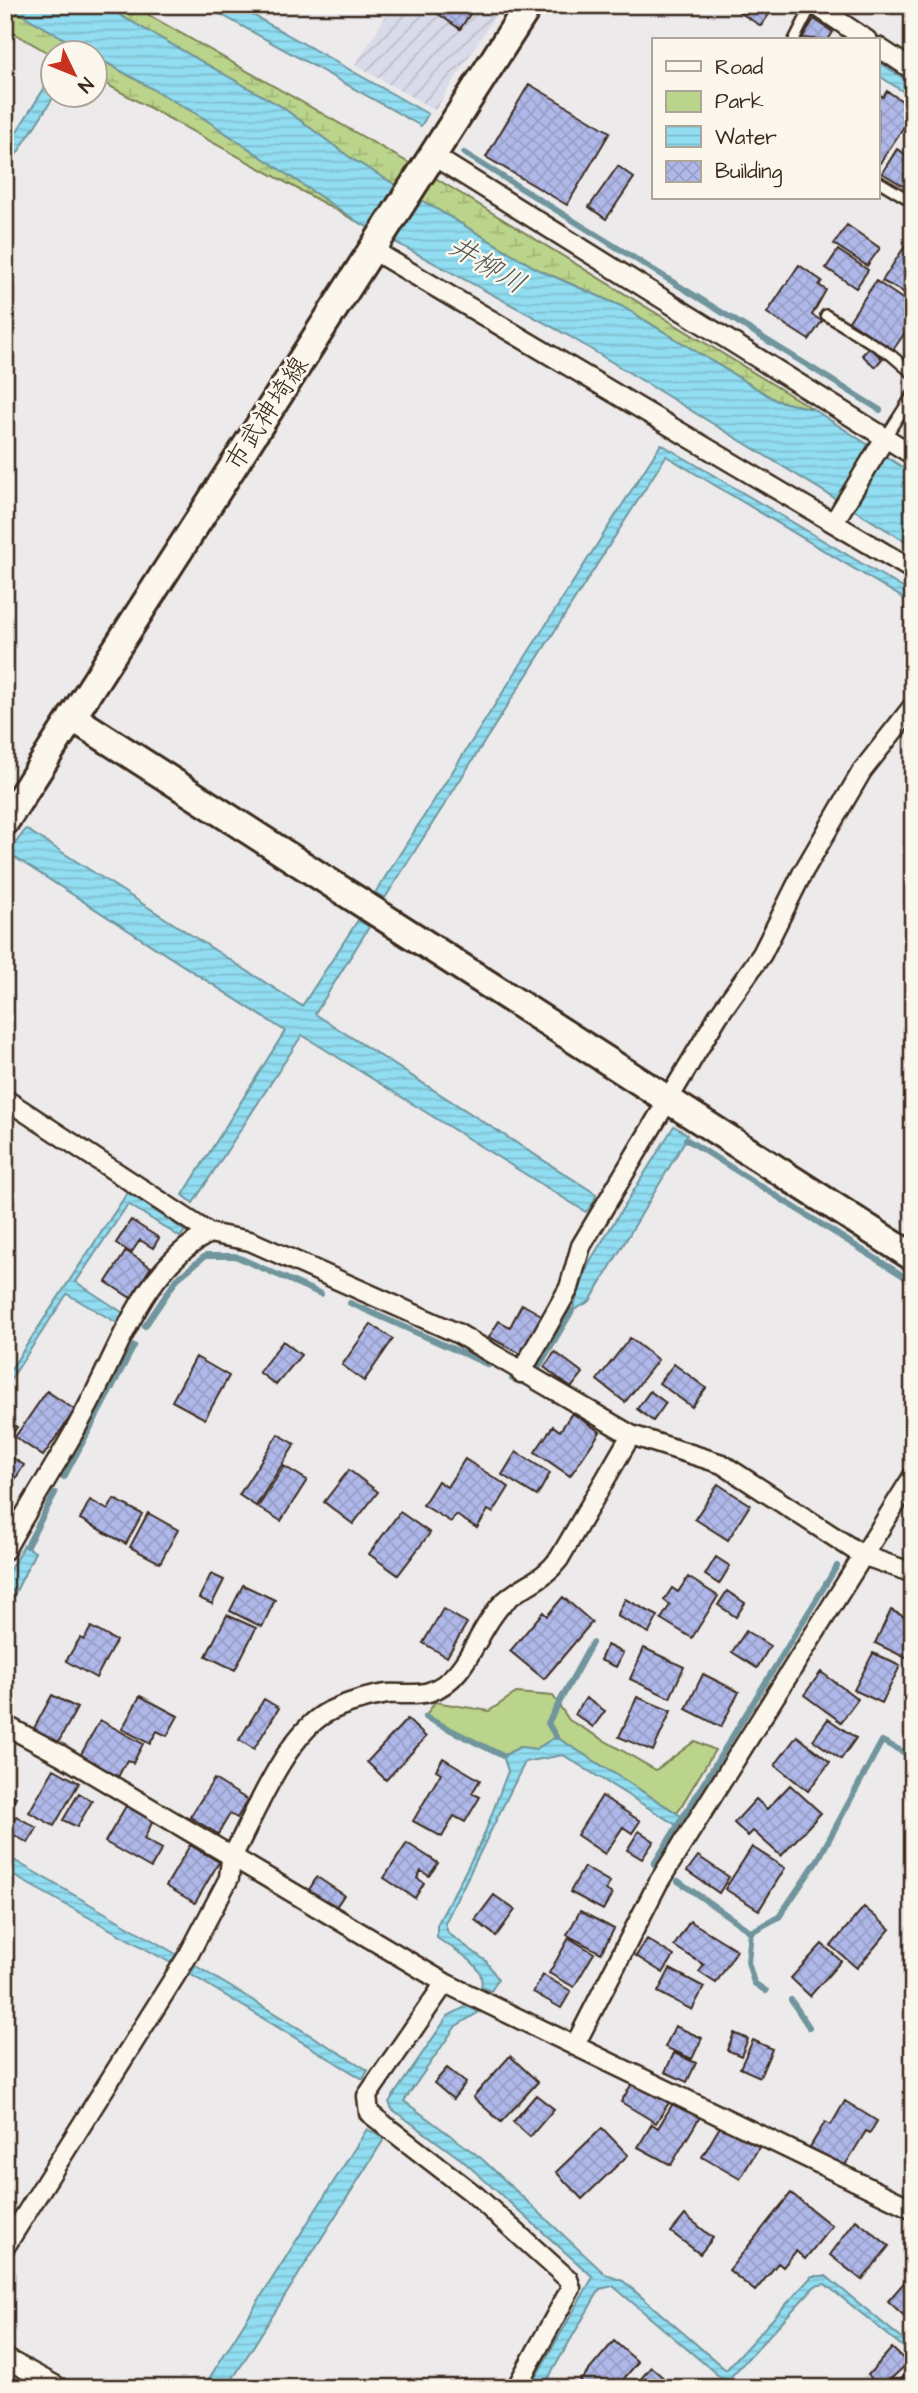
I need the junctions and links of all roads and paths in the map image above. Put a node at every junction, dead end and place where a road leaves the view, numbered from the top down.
1 (529, 5) edge
2 (814, 5) edge
3 (795, 38) edge
4 (864, 38) edge
5 (880, 48) edge
6 (913, 71) edge
7 (429, 159) junction
8 (880, 182) edge
9 (913, 202) edge
10 (372, 246) junction
11 (826, 315) dead end
12 (913, 374) edge
13 (913, 394) edge
14 (885, 438) junction
15 (913, 455) edge
16 (834, 522) junction
17 (913, 570) edge
18 (913, 706) edge
19 (72, 717) junction
20 (5, 822) edge
21 (5, 1099) edge
22 (669, 1100) junction
23 (209, 1233) junction
24 (913, 1257) edge
25 (521, 1373) junction
26 (631, 1435) junction
27 (913, 1476) edge
28 (5, 1550) edge
29 (862, 1555) junction
30 (913, 1573) edge
31 (5, 1725) edge
32 (231, 1859) junction
33 (445, 1983) junction
34 (575, 2045) junction
35 (913, 2210) edge
36 (5, 2247) edge
37 (5, 2358) edge
38 (913, 2382) edge
39 (60, 2388) edge
40 (516, 2388) edge
41 (907, 2388) edge

1 - 7 street, 市武神埼線
2 - 3 lane
2 - 4 street
5 - 6 street
7 - 10 street, 市武神埼線
7 - 14 street
8 - 9 lane
10 - 16 street
10 - 19 street, 市武神埼線
11 - 12 lane
13 - 14 lane
14 - 15 street
14 - 16 street
16 - 17 street
18 - 22 street
19 - 20 street, 市武神埼線
19 - 22 street
21 - 23 street
22 - 24 street
22 - 25 street
23 - 25 street
23 - 28 street
25 - 26 street
26 - 29 street
26 - 32 street
27 - 29 street
29 - 30 street
29 - 34 street
31 - 32 street
32 - 33 street
32 - 36 street
33 - 34 street
33 - 40 street
34 - 35 street
37 - 39 street
38 - 41 street

